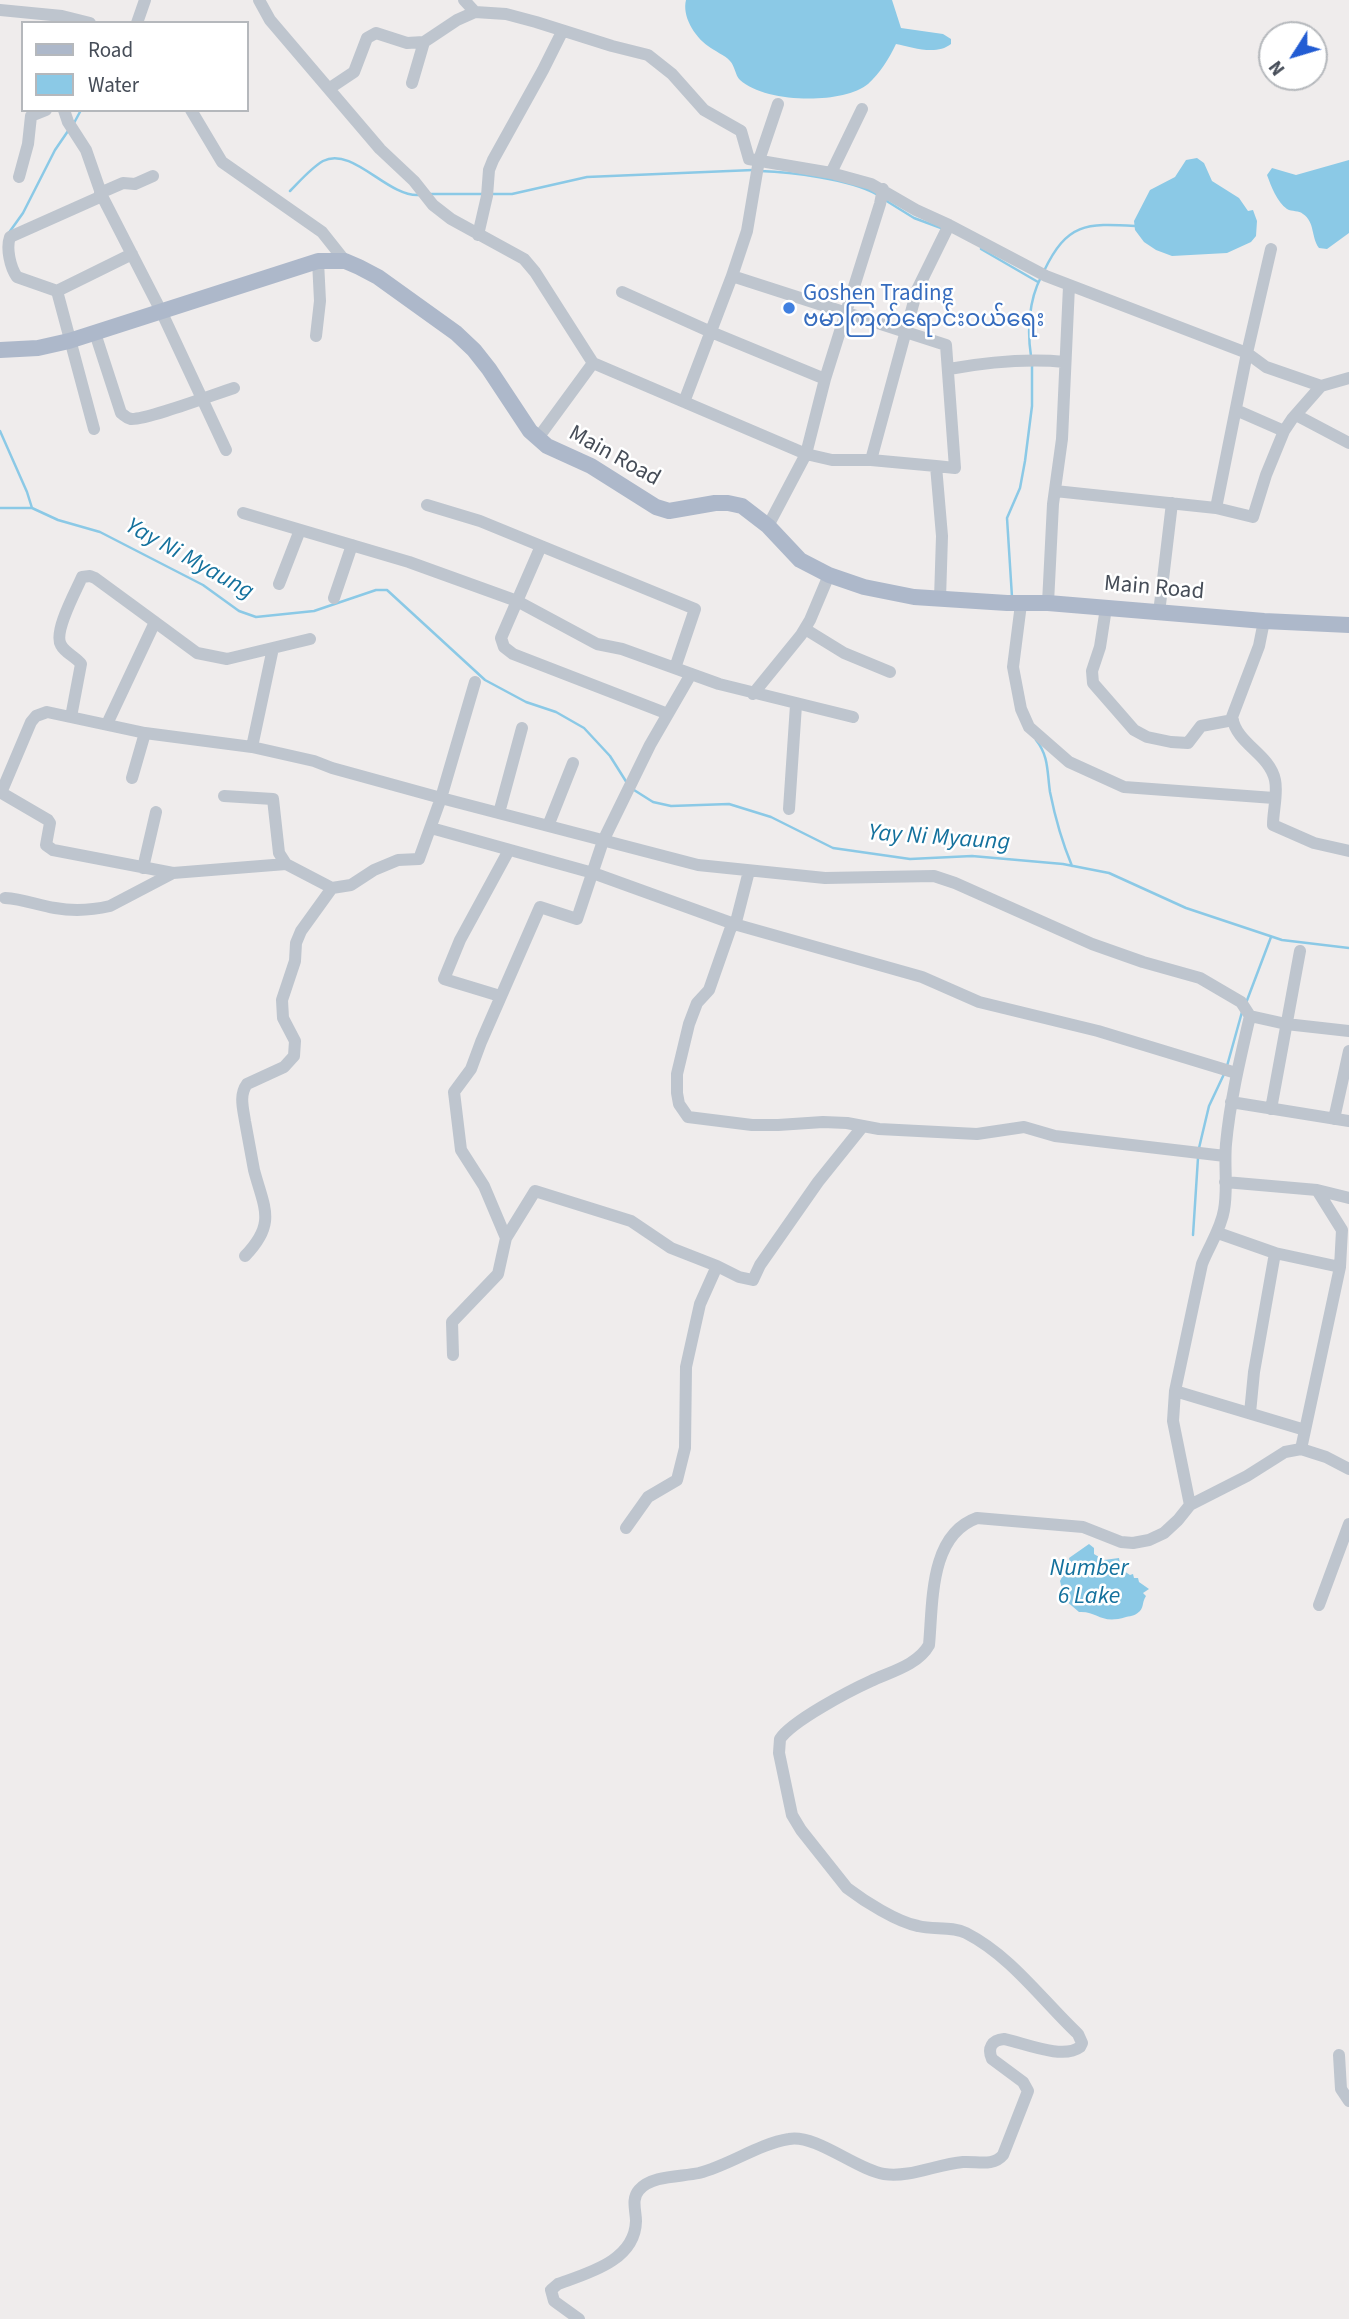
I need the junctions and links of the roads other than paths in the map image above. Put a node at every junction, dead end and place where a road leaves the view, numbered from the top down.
1 (137, 0) edge
2 (145, 0) edge
3 (259, 0) edge
4 (464, 0) edge
5 (0, 10) edge
6 (475, 12) junction
7 (62, 19) edge
8 (137, 21) edge
9 (562, 32) junction
10 (424, 43) junction
11 (412, 83) dead end
12 (330, 88) junction
13 (778, 104) dead end
14 (862, 109) dead end
15 (41, 112) edge
16 (192, 112) edge
17 (69, 122) edge
18 (758, 167) junction
19 (831, 173) junction
20 (153, 176) dead end
21 (19, 177) dead end
22 (101, 195) junction
23 (882, 196) junction
24 (947, 230) junction
25 (478, 235) junction
26 (1271, 249) dead end
27 (132, 254) junction
28 (318, 261) junction
29 (345, 261) junction
30 (732, 276) junction
31 (1069, 286) junction
32 (57, 291) junction
33 (622, 292) dead end
34 (162, 313) junction
35 (846, 313) junction
36 (904, 331) junction
37 (711, 332) junction
38 (95, 333) junction
39 (316, 336) dead end
40 (69, 341) junction
41 (0, 350) edge
42 (1247, 353) junction
43 (1065, 362) junction
44 (593, 363) junction
45 (948, 369) junction
46 (1349, 378) edge
47 (825, 379) junction
48 (1321, 386) junction
49 (234, 388) dead end
50 (202, 399) junction
51 (684, 402) junction
52 (1236, 410) junction
53 (1296, 415) junction
54 (93, 429) dead end
55 (1284, 431) junction
56 (538, 438) junction
57 (1349, 443) edge
58 (226, 450) dead end
59 (806, 454) junction
60 (871, 460) junction
61 (936, 466) junction
62 (1055, 491) junction
63 (1171, 503) junction
64 (427, 505) dead end
65 (1216, 508) junction
66 (243, 513) dead end
67 (768, 526) junction
68 (300, 530) junction
69 (352, 545) junction
70 (541, 545) junction
71 (829, 575) junction
72 (279, 584) dead end
73 (334, 597) dead end
74 (940, 599) junction
75 (517, 601) junction
76 (1048, 603) junction
77 (1021, 604) junction
78 (1106, 608) junction
79 (1159, 612) junction
80 (1264, 621) junction
81 (155, 622) junction
82 (1349, 625) edge
83 (804, 629) junction
84 (310, 639) dead end
85 (273, 648) junction
86 (675, 668) junction
87 (890, 672) dead end
88 (691, 674) junction
89 (475, 682) dead end
90 (753, 694) junction
91 (796, 705) junction
92 (668, 714) junction
93 (71, 716) junction
94 (853, 717) dead end
95 (1233, 720) junction
96 (107, 724) junction
97 (522, 728) dead end
98 (145, 733) junction
99 (252, 747) junction
100 (573, 763) dead end
101 (132, 778) dead end
102 (1, 792) edge
103 (224, 796) dead end
104 (1274, 797) junction
105 (441, 798) junction
106 (789, 809) dead end
107 (156, 812) dead end
108 (499, 813) junction
109 (548, 826) junction
110 (430, 828) junction
111 (603, 841) junction
112 (509, 850) junction
113 (1349, 850) edge
114 (286, 864) junction
115 (143, 868) junction
116 (749, 871) junction
117 (173, 873) junction
118 (593, 873) junction
119 (332, 888) junction
120 (5, 898) dead end
121 (734, 924) junction
122 (1300, 951) dead end
123 (500, 996) junction
124 (1250, 1016) junction
125 (1286, 1024) junction
126 (1349, 1031) edge
127 (1349, 1051) edge
128 (1236, 1073) junction
129 (1231, 1102) junction
130 (1271, 1109) junction
131 (1334, 1119) junction
132 (1349, 1121) edge
133 (863, 1126) junction
134 (1225, 1156) junction
135 (1226, 1182) junction
136 (1317, 1190) junction
137 (1349, 1198) edge
138 (1217, 1233) junction
139 (506, 1238) junction
140 (1275, 1253) junction
141 (245, 1256) dead end
142 (717, 1266) junction
143 (1340, 1267) junction
144 (453, 1355) dead end
145 (1175, 1391) junction
146 (1250, 1413) junction
147 (1305, 1430) junction
148 (1301, 1449) junction
149 (1349, 1469) edge
150 (1189, 1505) junction
151 (1349, 1524) edge
152 (626, 1528) dead end
153 (1319, 1605) dead end
154 (1339, 2055) dead end
155 (1349, 2101) edge
156 (579, 2319) edge

1 - 8 street
2 - 8 street
3 - 12 street
4 - 6 street
5 - 7 street
6 - 9 street
6 - 10 street
9 - 18 street
9 - 25 street
10 - 11 street
10 - 12 street
12 - 25 street
13 - 18 street
14 - 19 street
15 - 21 street
16 - 29 street
17 - 22 street
18 - 19 street
18 - 30 street
19 - 23 street
20 - 22 street
22 - 27 street
22 - 32 street
23 - 24 street
23 - 35 street
24 - 31 street
24 - 36 street
25 - 44 street
26 - 42 street
27 - 32 street
27 - 34 street
28 - 29 main road, Main Road
28 - 34 main road, Main Road
28 - 39 street
29 - 56 main road, Main Road
30 - 35 street
30 - 37 street
31 - 42 street
31 - 43 street
32 - 40 street
33 - 37 street
34 - 38 main road, Main Road
34 - 50 street
35 - 36 street
35 - 47 street
36 - 45 street
36 - 60 street
37 - 47 street
37 - 51 street
38 - 40 main road, Main Road
38 - 50 street
40 - 41 main road, Main Road
40 - 54 street
42 - 48 street
42 - 52 street
43 - 45 street
43 - 62 street
44 - 51 street
44 - 56 street
45 - 61 street
46 - 48 street
47 - 59 street
48 - 53 street
49 - 50 street
50 - 58 street
51 - 59 street
52 - 55 street
52 - 65 street
53 - 55 street
53 - 57 street
55 - 65 street
56 - 67 main road, Main Road
59 - 60 street
59 - 67 street
60 - 61 street
61 - 74 street
62 - 63 street
62 - 76 street
63 - 65 street
63 - 79 street
64 - 70 street
66 - 68 street
67 - 71 main road, Main Road
68 - 69 street
68 - 72 street
69 - 73 street
69 - 75 street
70 - 75 street
70 - 86 street
71 - 74 main road, Main Road
71 - 83 street
74 - 77 main road, Main Road
75 - 86 street
75 - 92 street
76 - 77 main road, Main Road
76 - 78 main road, Main Road
77 - 104 street
78 - 79 main road, Main Road
78 - 95 street
79 - 80 main road, Main Road
80 - 82 main road, Main Road
80 - 95 street
81 - 85 street
81 - 93 street
81 - 96 street
83 - 87 street
83 - 90 street
84 - 85 street
85 - 99 street
86 - 88 street
88 - 90 street
88 - 92 street
89 - 105 street
90 - 91 street
91 - 94 street
91 - 106 street
92 - 111 street
93 - 96 street
93 - 102 street
95 - 104 street
96 - 98 street
97 - 108 street
98 - 99 street
98 - 101 street
99 - 105 street
100 - 109 street
102 - 115 street
103 - 114 street
104 - 113 street
105 - 108 street
105 - 110 street
107 - 115 street
108 - 109 street
109 - 111 street
110 - 112 street
110 - 119 street
111 - 116 street
111 - 118 street
112 - 118 street
112 - 123 street
114 - 117 street
114 - 119 street
115 - 117 street
116 - 121 street
116 - 124 street
117 - 120 street
118 - 121 street
118 - 123 street
119 - 141 street
121 - 128 street
121 - 133 street
122 - 125 street
123 - 139 street
124 - 125 street
124 - 128 street
125 - 126 street
125 - 130 street
127 - 131 street
128 - 129 street
129 - 130 street
129 - 134 street
130 - 131 street
131 - 132 street
133 - 134 street
133 - 142 street
134 - 135 street
135 - 136 street
135 - 138 street
136 - 137 street
136 - 143 street
138 - 140 street
138 - 145 street
139 - 142 street
139 - 144 street
140 - 143 street
140 - 146 street
142 - 152 street
143 - 147 street
145 - 146 street
145 - 150 street
146 - 147 street
147 - 148 street
148 - 149 street
148 - 150 street
150 - 156 street
151 - 153 street
154 - 155 street

